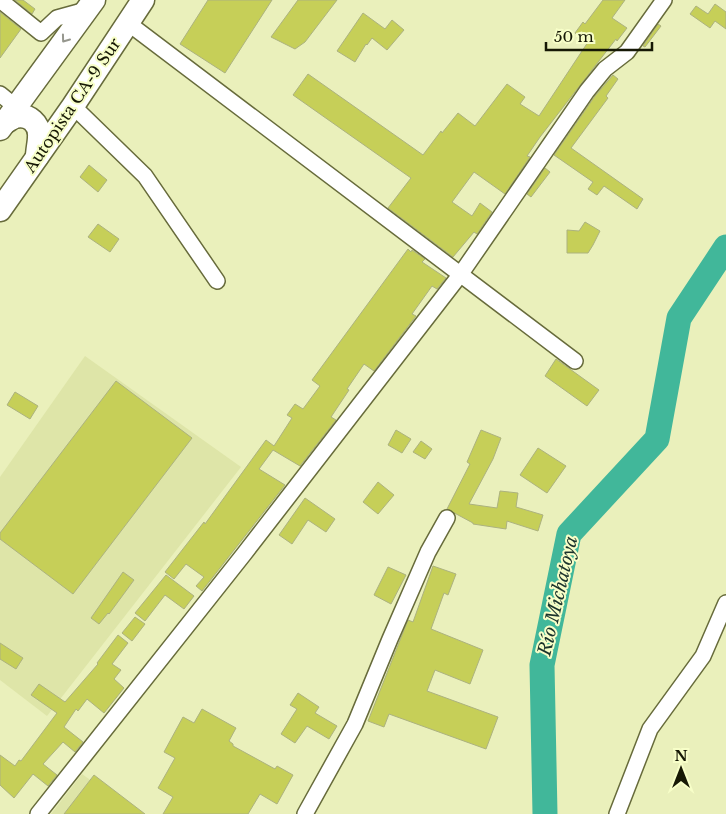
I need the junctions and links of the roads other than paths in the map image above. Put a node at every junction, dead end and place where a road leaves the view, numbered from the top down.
1 (0, 0) edge
2 (143, 0) edge
3 (664, 0) edge
4 (90, 5) edge
5 (128, 23) junction
6 (72, 106) junction
7 (5, 113) edge
8 (36, 158) junction
9 (0, 210) edge
10 (460, 275) junction
11 (217, 281) dead end
12 (575, 361) dead end
13 (446, 518) dead end
14 (726, 603) edge
15 (38, 814) edge
16 (305, 814) edge
17 (617, 814) edge

1 - 4 street
2 - 5 highway, Autopista CA-9 Sur
3 - 10 street
4 -> 7 highway
5 - 6 highway, Autopista CA-9 Sur
5 - 10 street
6 - 8 highway, Autopista CA-9 Sur
6 - 11 street
7 - 8 highway
8 - 9 highway, Autopista CA-9 Sur
10 - 12 street
10 - 15 street
13 - 16 street
14 - 17 street

